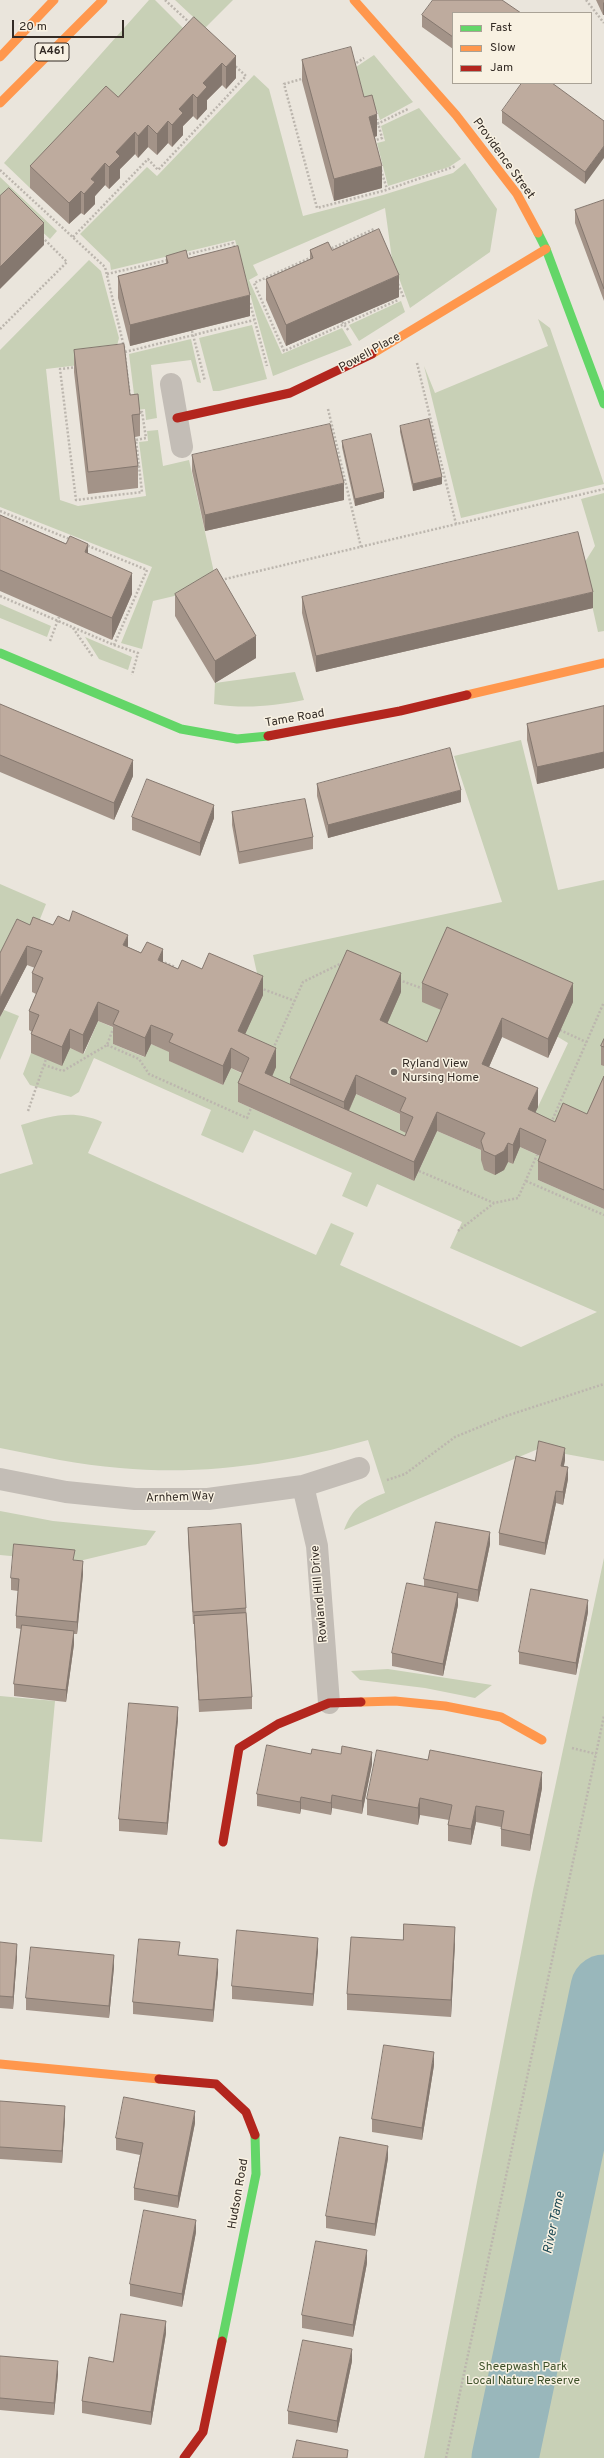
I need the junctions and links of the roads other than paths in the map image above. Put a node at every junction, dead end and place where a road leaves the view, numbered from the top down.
1 (54, 0) edge
2 (103, 0) edge
3 (354, 0) edge
4 (0, 57) edge
5 (0, 103) edge
6 (546, 249) junction
7 (171, 384) dead end
8 (604, 404) edge
9 (177, 418) junction
10 (182, 447) dead end
11 (0, 653) edge
12 (604, 663) edge
13 (359, 1468) road end
14 (0, 1479) edge
15 (303, 1486) junction
16 (329, 1703) junction
17 (542, 1740) dead end
18 (224, 1842) dead end
19 (0, 2064) edge
20 (184, 2458) edge

1 - 4 main road, A461
2 - 5 main road, A461
3 - 6 main road, Providence Street
6 - 8 main road, Providence Street
6 - 9 main road, Powell Place
7 - 9 street
9 - 10 street
11 - 12 main road, Tame Road
13 - 15 street, Arnhem Way
14 - 15 street, Arnhem Way
15 - 16 street, Rowland Hill Drive
16 - 17 main road
16 - 18 main road
19 - 20 main road, Hudson Road

